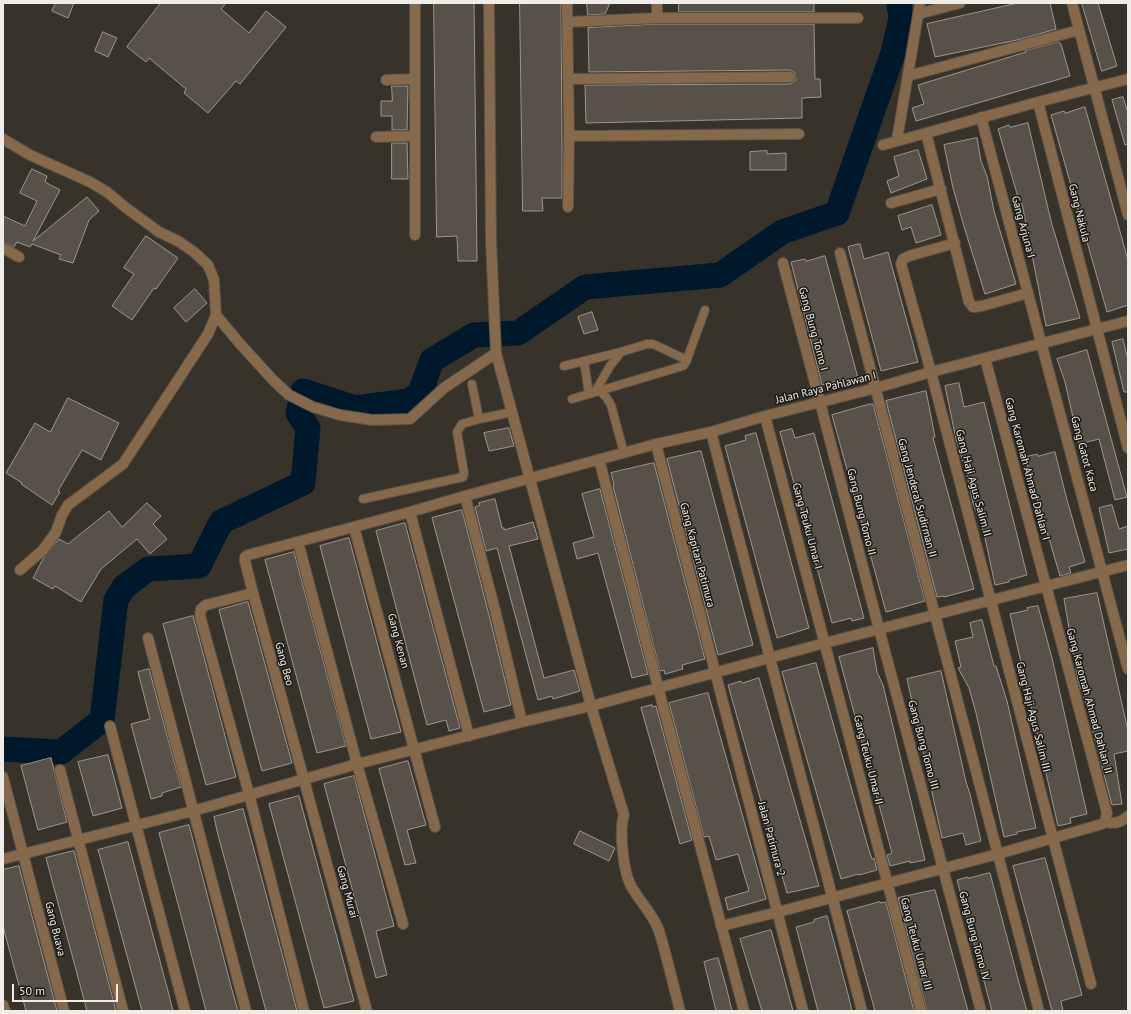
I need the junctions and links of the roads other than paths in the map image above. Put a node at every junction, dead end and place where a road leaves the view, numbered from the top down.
1 (414, 3) edge
2 (490, 3) edge
3 (567, 3) edge
4 (657, 3) edge
5 (920, 3) edge
6 (960, 3) edge
7 (1072, 3) edge
8 (918, 14) junction
9 (657, 18) junction
10 (858, 18) dead end
11 (567, 22) junction
12 (1079, 30) junction
13 (908, 76) junction
14 (790, 77) dead end
15 (415, 79) junction
16 (568, 79) junction
17 (1128, 79) edge
18 (386, 80) dead end
19 (1095, 88) junction
20 (1038, 102) junction
21 (982, 117) junction
22 (926, 133) junction
23 (799, 134) dead end
24 (415, 136) junction
25 (569, 136) junction
26 (376, 137) dead end
27 (3, 139) edge
28 (897, 140) junction
29 (883, 144) dead end
30 (941, 189) junction
31 (891, 203) dead end
32 (568, 207) dead end
33 (1128, 215) edge
34 (415, 235) dead end
35 (955, 243) junction
36 (3, 248) edge
37 (840, 253) dead end
38 (19, 257) dead end
39 (783, 263) dead end
40 (1028, 294) junction
41 (705, 310) dead end
42 (216, 315) junction
43 (1128, 321) edge
44 (1096, 330) junction
45 (1042, 343) junction
46 (495, 349) junction
47 (621, 352) junction
48 (985, 358) junction
49 (687, 360) junction
50 (584, 361) junction
51 (564, 366) dead end
52 (931, 372) junction
53 (472, 384) dead end
54 (876, 388) junction
55 (595, 392) junction
56 (572, 399) dead end
57 (820, 402) junction
58 (512, 412) junction
59 (766, 416) junction
60 (479, 419) junction
61 (711, 432) junction
62 (656, 444) junction
63 (1128, 448) edge
64 (624, 453) junction
65 (599, 459) junction
66 (530, 478) junction
67 (465, 496) junction
68 (363, 499) dead end
69 (410, 512) junction
70 (354, 527) junction
71 (298, 542) junction
72 (248, 555) joint
73 (1128, 565) edge
74 (20, 570) dead end
75 (1102, 571) junction
76 (1045, 586) junction
77 (253, 593) junction
78 (991, 600) junction
79 (935, 614) junction
80 (879, 629) junction
81 (148, 638) dead end
82 (825, 643) junction
83 (769, 658) junction
84 (1128, 669) edge
85 (715, 672) junction
86 (658, 687) junction
87 (592, 706) junction
88 (522, 722) junction
89 (110, 726) dead end
90 (469, 736) junction
91 (415, 750) junction
92 (357, 764) junction
93 (60, 770) dead end
94 (3, 777) edge
95 (303, 780) junction
96 (249, 794) junction
97 (193, 811) junction
98 (1128, 816) edge
99 (1105, 822) junction
100 (137, 826) junction
101 (435, 827) dead end
102 (1052, 839) junction
103 (78, 841) junction
104 (23, 854) junction
105 (998, 854) junction
106 (3, 859) edge
107 (944, 868) junction
108 (887, 882) junction
109 (833, 897) junction
110 (778, 912) junction
111 (403, 924) dead end
112 (722, 926) junction
113 (1091, 984) dead end
114 (3, 1005) edge
115 (5, 1011) edge
116 (64, 1011) edge
117 (123, 1011) edge
118 (185, 1011) edge
119 (246, 1011) edge
120 (304, 1011) edge
121 (367, 1011) edge
122 (680, 1011) edge
123 (744, 1011) edge
124 (803, 1011) edge
125 (862, 1011) edge
126 (921, 1011) edge
127 (981, 1011) edge
128 (1039, 1011) edge

1 - 15 street
2 - 46 street
3 - 11 street
4 - 9 street
5 - 8 street
6 - 8 street
7 - 12 street
8 - 13 street
9 - 10 street
9 - 11 street
11 - 16 street
12 - 13 street
12 - 19 street
13 - 28 street
14 - 16 street
15 - 18 street
15 - 24 street
16 - 25 street
17 - 19 street
19 - 20 street
19 - 33 street
20 - 21 street
20 - 44 street, Gang Nakula
21 - 22 street
21 - 40 street, Gang Arjuna I
22 - 28 street
22 - 30 street
23 - 25 street
24 - 26 street
24 - 34 street
25 - 32 street
27 - 42 street
28 - 29 street
30 - 31 street
30 - 35 street
35 - 40 street
35 - 52 street, Gang Haji Agus Salim II
36 - 38 street
37 - 54 street, Gang Jenderal Sudirman II
39 - 57 street, Gang Bung Tomo I
40 - 45 street, Gang Arjuna I
41 - 49 lane
42 - 46 street
42 - 74 street
43 - 44 street, Jalan Raya Pahlawan I
44 - 45 street, Jalan Raya Pahlawan I
44 - 63 street, Gang Nakula
45 - 48 street, Jalan Raya Pahlawan I
45 - 75 street, Gang Gatot Kaca
46 - 58 street
47 - 49 lane
47 - 50 lane
47 - 55 lane
48 - 52 street, Jalan Raya Pahlawan I
48 - 76 street, Gang Karomah Ahmad Dahlan I
49 - 55 lane
50 - 51 lane
50 - 55 lane
52 - 54 street, Jalan Raya Pahlawan I
52 - 78 street, Gang Haji Agus Salim II
53 - 60 lane
54 - 57 street, Jalan Raya Pahlawan I
54 - 79 street, Gang Jenderal Sudirman II
55 - 56 lane
55 - 64 lane
57 - 59 street, Jalan Raya Pahlawan I
57 - 80 street, Gang Bung Tomo II
58 - 60 lane
58 - 66 street
59 - 61 street, Jalan Raya Pahlawan I
59 - 82 street, Gang Teuku Umar I
60 - 68 lane
61 - 62 street, Jalan Raya Pahlawan I
61 - 83 street
62 - 64 street, Jalan Raya Pahlawan I
62 - 85 street, Gang Kapitan Patimura
64 - 65 street, Jalan Raya Pahlawan I
65 - 66 street, Jalan Raya Pahlawan I
65 - 86 street
66 - 67 street, Jalan Raya Pahlawan I
66 - 87 street
67 - 69 street, Jalan Raya Pahlawan I
67 - 88 street
69 - 70 street, Jalan Raya Pahlawan I
69 - 90 street
70 - 71 street, Jalan Raya Pahlawan I
70 - 91 street, Gang Kenan
71 - 72 street, Jalan Raya Pahlawan I
71 - 92 street
72 - 77 street, Gang Beo
73 - 75 street
75 - 76 street
75 - 84 street, Gang Gatot Kaca
76 - 78 street
76 - 99 street, Gang Karomah Ahmad Dahlan II
77 - 95 street, Gang Beo
77 - 96 street
78 - 79 street
78 - 102 street, Gang Haji Agus Salim III
79 - 80 street
79 - 105 street, Gang Jenderal Sudirman II
80 - 82 street
80 - 107 street, Gang Bung Tomo III
81 - 97 street
82 - 83 street
82 - 108 street, Gang Teuku Umar II
83 - 85 street
83 - 109 street
85 - 86 street
85 - 110 street, Jalan Patimura 2
86 - 87 street
86 - 112 street
87 - 88 street
87 - 122 street
88 - 90 street
89 - 100 street
90 - 91 street
91 - 92 street
91 - 101 street, Gang Kenan
92 - 95 street
92 - 111 street
93 - 103 street
94 - 104 street, Gang Buava
95 - 96 street
95 - 121 street, Gang Murai
96 - 97 street
96 - 120 street
97 - 100 street
97 - 119 street
98 - 99 street
99 - 102 street
100 - 103 street
100 - 118 street
102 - 105 street
102 - 113 street, Gang Haji Agus Salim III
103 - 104 street
103 - 117 street
104 - 106 street
104 - 116 street, Gang Buava
105 - 107 street
105 - 128 street, Gang Jenderal Sudirman II
107 - 108 street
107 - 127 street, Gang Bung Tomo IV
108 - 109 street
108 - 126 street, Gang Teuku Umar III
109 - 110 street
109 - 125 street
110 - 112 street
110 - 124 street, Jalan Patimura 2
112 - 123 street
114 - 115 street

